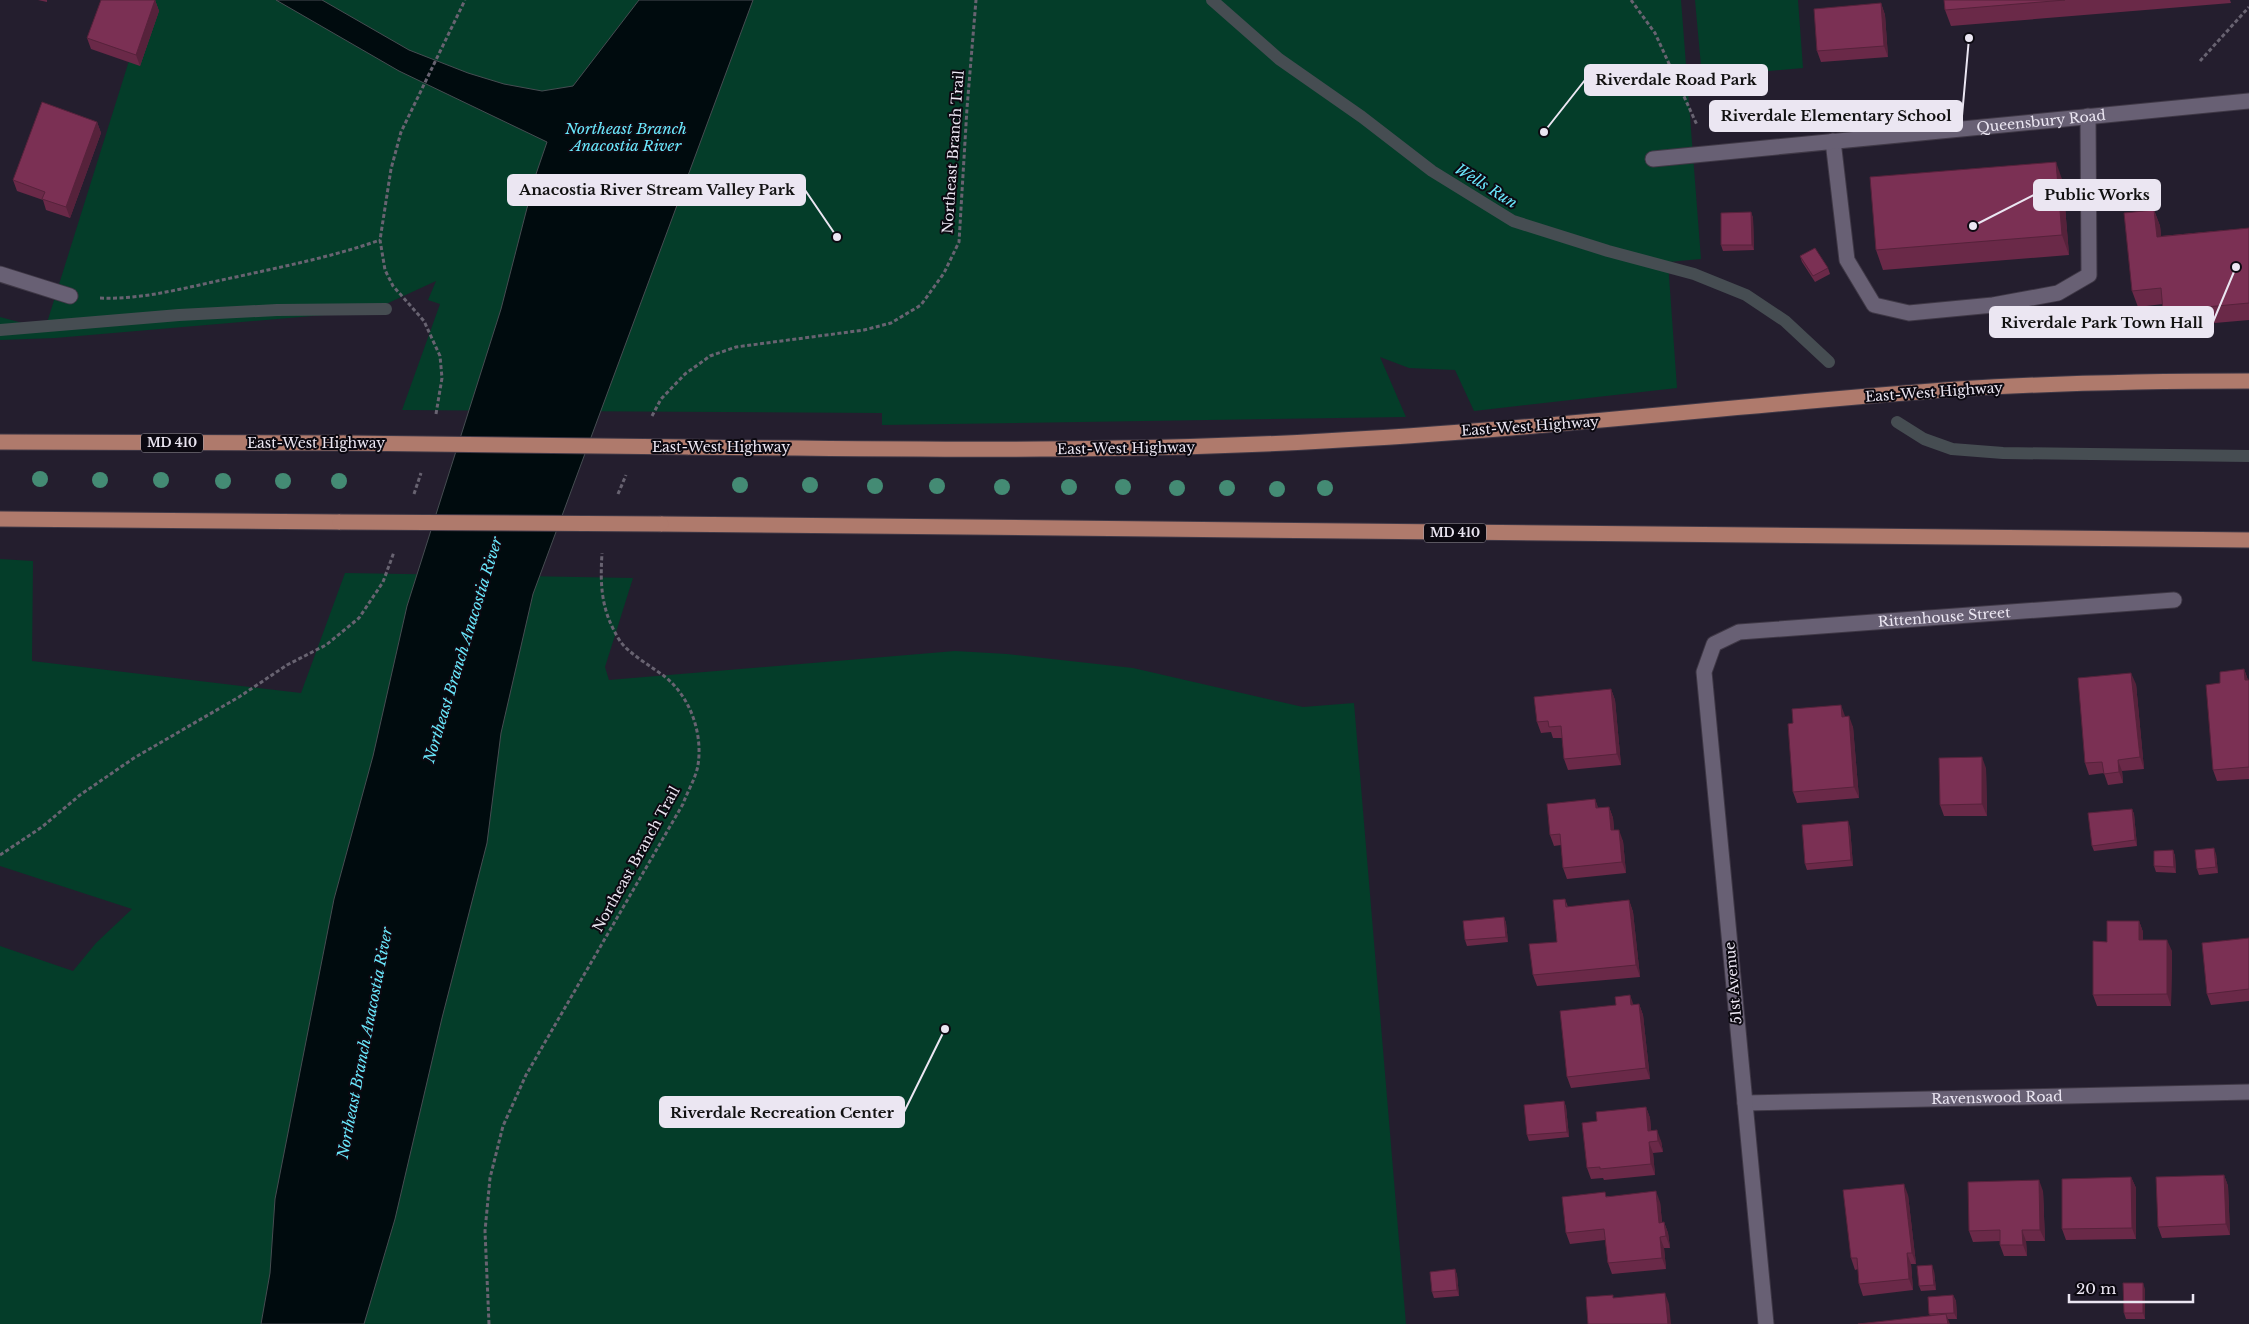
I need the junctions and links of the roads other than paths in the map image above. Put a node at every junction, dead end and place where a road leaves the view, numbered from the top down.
1 (2249, 101) edge
2 (2088, 116) junction
3 (1834, 141) junction
4 (1653, 159) dead end
5 (0, 274) edge
6 (70, 296) road end
7 (2249, 381) edge
8 (0, 442) edge
9 (0, 519) edge
10 (2249, 540) edge
11 (2174, 600) dead end
12 (1714, 644) joint
13 (2249, 1092) edge
14 (1745, 1103) junction
15 (1766, 1324) edge

1 - 2 street, Queensbury Road
2 - 3 street, Queensbury Road
2 - 3 street
3 - 4 street, Queensbury Road
5 - 6 street
7 - 8 main road, East-West Highway / MD 410, bridge
9 - 10 main road, MD 410, bridge
11 - 12 street, Rittenhouse Street
12 - 14 street, 51st Avenue
13 - 14 street, Ravenswood Road
14 - 15 street, 51st Avenue

